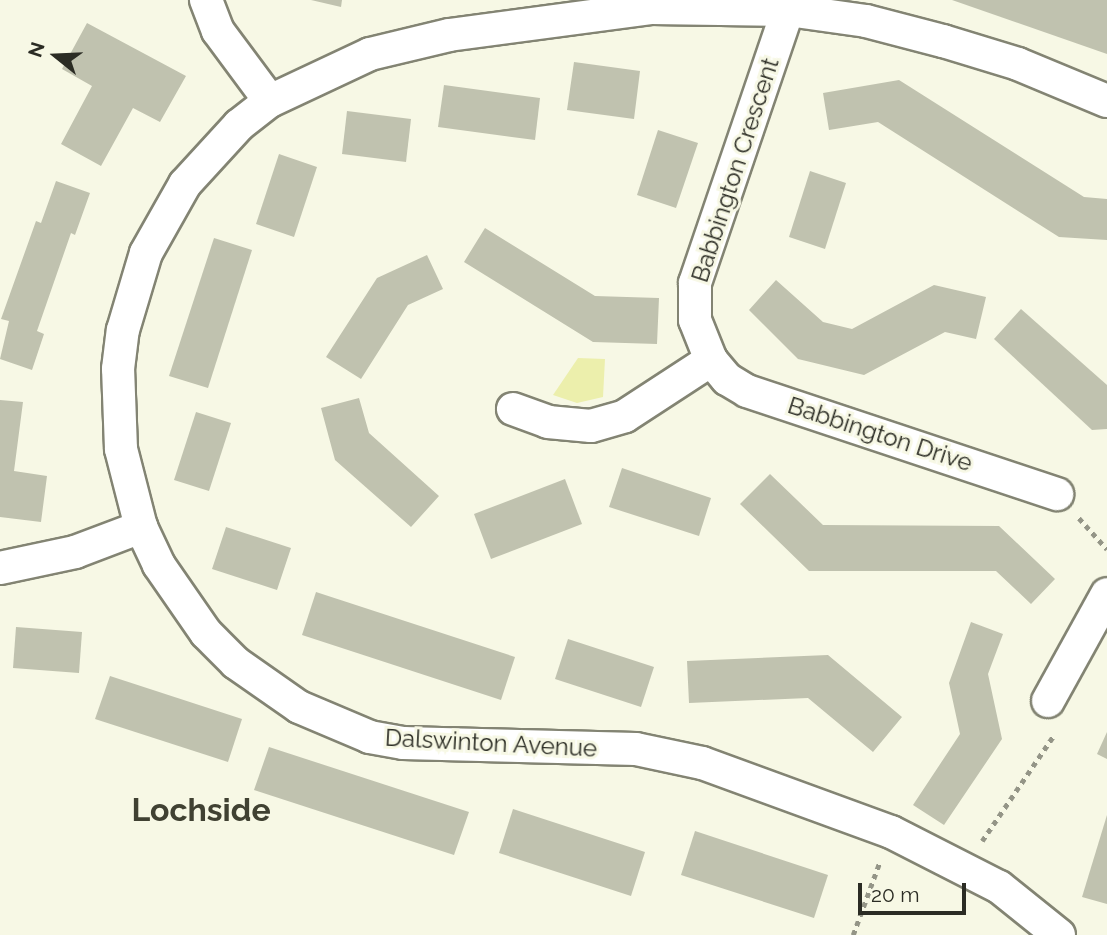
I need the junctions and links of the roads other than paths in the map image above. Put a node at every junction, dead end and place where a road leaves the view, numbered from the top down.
1 (206, 0) edge
2 (788, 10) junction
3 (270, 101) junction
4 (1107, 102) edge
5 (711, 360) junction
6 (513, 409) dead end
7 (1058, 494) road end
8 (141, 527) junction
9 (0, 568) edge
10 (1107, 594) edge
11 (1048, 701) road end
12 (1059, 935) edge

1 - 3 street
2 - 3 street, Dalswinton Avenue
2 - 4 street, Dalswinton Avenue
2 - 5 street, Babbington Crescent
3 - 8 street, Dalswinton Avenue
5 - 6 street
5 - 7 street, Babbington Drive
8 - 9 street
8 - 12 street, Dalswinton Avenue
10 - 11 street

